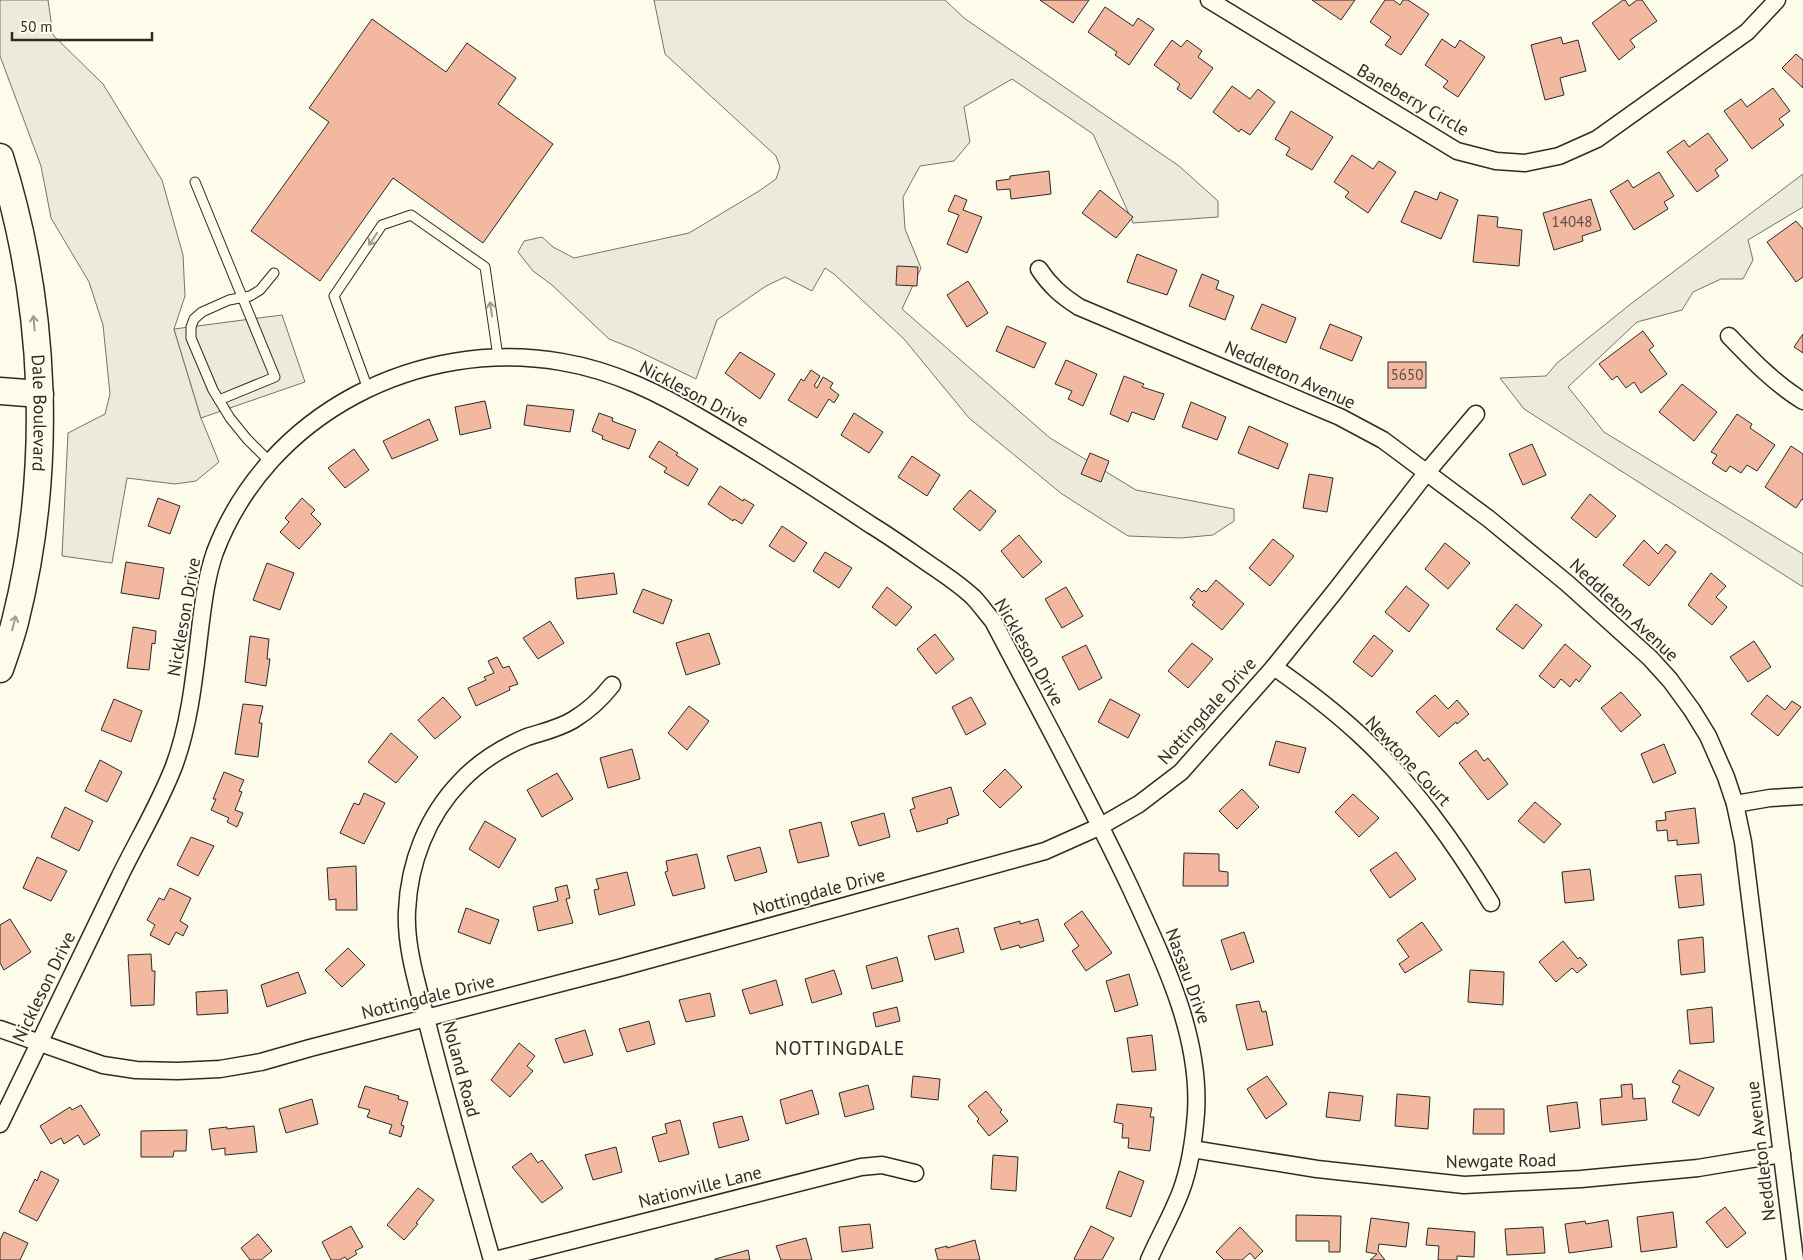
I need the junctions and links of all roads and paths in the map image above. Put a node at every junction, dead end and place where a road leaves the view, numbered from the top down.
1 (1209, 0) edge
2 (1777, 0) edge
3 (0, 157) edge
4 (194, 182) dead end
5 (1038, 269) dead end
6 (274, 273) dead end
7 (243, 298) junction
8 (1729, 336) dead end
9 (498, 358) junction
10 (368, 389) junction
11 (0, 391) edge
12 (40, 394) junction
13 (219, 400) junction
14 (1803, 401) edge
15 (1476, 414) dead end
16 (270, 462) junction
17 (1427, 472) junction
18 (1274, 666) junction
19 (0, 670) edge
20 (612, 685) dead end
21 (1803, 796) edge
22 (1735, 804) junction
23 (1101, 826) junction
24 (1491, 903) dead end
25 (427, 1019) junction
26 (0, 1029) edge
27 (39, 1044) junction
28 (0, 1124) edge
29 (1192, 1149) junction
30 (1782, 1154) junction
31 (916, 1173) dead end
32 (493, 1260) edge
33 (1149, 1260) edge
34 (1794, 1260) edge

1 - 2 street, Baneberry Circle
12 -> 3 main road, Dale Boulevard
4 - 7 lane
5 - 17 street, Neddleton Avenue
6 - 7 lane
7 - 13 lane
7 - 13 lane
8 - 14 street
9 - 10 street, Nickleson Drive
9 -> 10 lane
9 - 23 street, Nickleson Drive
10 - 16 street, Nickleson Drive
11 - 12 main road
19 -> 12 main road, Dale Boulevard
13 - 16 lane
15 - 17 street, Nottingdale Drive
16 - 27 street, Nickleson Drive
17 - 18 street, Nottingdale Drive
17 - 22 street, Neddleton Avenue
18 - 23 street, Nottingdale Drive
18 - 24 street, Newtone Court
20 - 25 street, Noland Road
21 - 22 street
22 - 30 street, Neddleton Avenue
23 - 25 street, Nottingdale Drive
23 - 29 street, Nassau Drive
25 - 27 street, Nottingdale Drive
25 - 32 street, Noland Road
26 - 27 street, Nottingdale Drive
27 - 28 street, Nickleson Drive
29 - 30 street, Newgate Road
29 - 33 street, Nassau Drive
30 - 34 street, Neddleton Avenue
31 - 32 street, Nationville Lane

